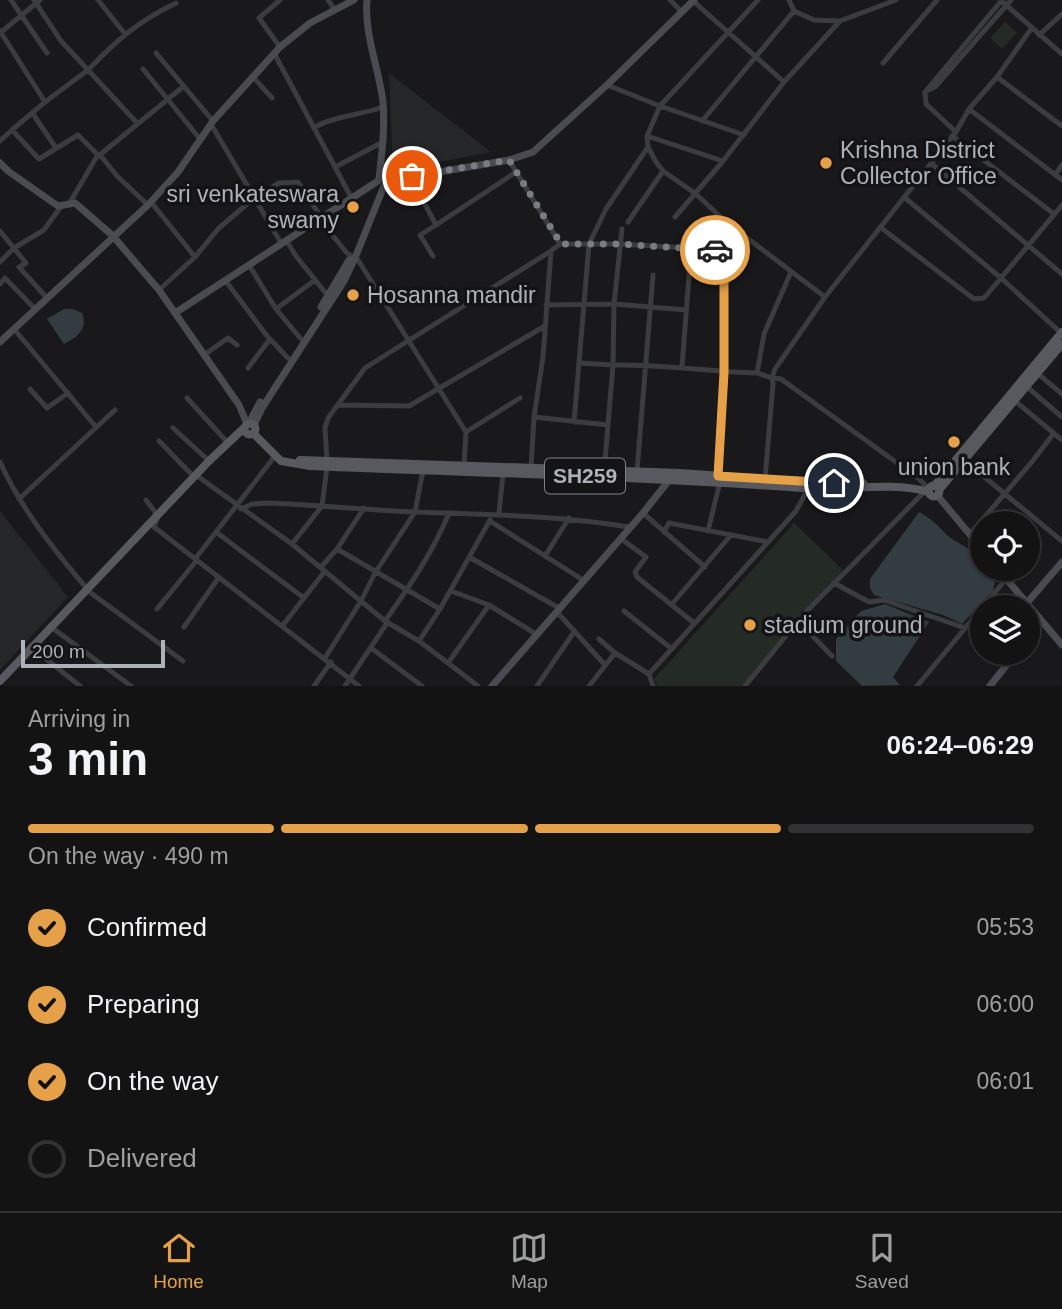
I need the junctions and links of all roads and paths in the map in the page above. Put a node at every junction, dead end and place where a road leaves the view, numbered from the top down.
1 (11, 0) edge
2 (99, 0) edge
3 (280, 0) edge
4 (328, 0) edge
5 (354, 0) edge
6 (367, 0) edge
7 (670, 0) edge
8 (693, 0) edge
9 (758, 0) edge
10 (790, 0) edge
11 (896, 0) edge
12 (937, 0) edge
13 (1011, 0) edge
14 (37, 1) edge
15 (176, 2) dead end
16 (1003, 2) edge
17 (334, 9) junction
18 (681, 11) junction
19 (794, 11) junction
20 (22, 14) junction
21 (1062, 14) edge
22 (840, 21) junction
23 (1031, 29) junction
24 (0, 32) edge
25 (728, 32) junction
26 (125, 34) junction
27 (1039, 35) junction
28 (277, 50) junction
29 (47, 53) dead end
30 (156, 53) dead end
31 (1062, 54) edge
32 (756, 59) junction
33 (883, 62) dead end
34 (143, 69) dead end
35 (88, 70) junction
36 (253, 77) junction
37 (997, 77) junction
38 (784, 82) junction
39 (607, 85) junction
40 (184, 86) junction
41 (272, 98) dead end
42 (167, 100) junction
43 (45, 102) junction
44 (660, 106) junction
45 (383, 107) junction
46 (969, 108) junction
47 (33, 114) junction
48 (702, 121) junction
49 (212, 122) junction
50 (136, 123) junction
51 (1062, 126) edge
52 (315, 127) junction
53 (12, 130) junction
54 (954, 134) junction
55 (744, 135) junction
56 (647, 136) junction
57 (200, 139) junction
58 (0, 141) edge
59 (383, 142) junction
60 (648, 147) junction
61 (56, 148) junction
62 (99, 156) junction
63 (509, 160) junction
64 (723, 161) junction
65 (0, 163) edge
66 (932, 164) junction
67 (1062, 165) edge
68 (335, 167) junction
69 (663, 171) junction
70 (516, 172) junction
71 (1055, 175) junction
72 (412, 176) junction
73 (1062, 180) edge
74 (382, 182) junction
75 (696, 194) junction
76 (352, 197) junction
77 (904, 197) junction
78 (254, 198) junction
79 (66, 204) junction
80 (149, 204) junction
81 (1062, 205) edge
82 (1054, 214) junction
83 (321, 217) junction
84 (675, 217) dead end
85 (628, 222) dead end
86 (726, 222) junction
87 (436, 225) junction
88 (325, 226) dead end
89 (880, 227) junction
90 (622, 229) dead end
91 (0, 231) edge
92 (114, 237) junction
93 (284, 242) junction
94 (561, 244) junction
95 (589, 244) junction
96 (619, 244) junction
97 (1029, 244) junction
98 (14, 248) junction
99 (691, 250) junction
100 (724, 250) junction
101 (551, 251) junction
102 (433, 256) dead end
103 (195, 257) junction
104 (353, 257) junction
105 (0, 262) edge
106 (249, 265) junction
107 (791, 272) junction
108 (1062, 274) edge
109 (653, 275) dead end
110 (1001, 278) junction
111 (225, 280) junction
112 (315, 280) junction
113 (0, 284) edge
114 (159, 290) junction
115 (328, 296) junction
116 (825, 297) junction
117 (47, 298) junction
118 (614, 304) junction
119 (546, 305) junction
120 (584, 306) junction
121 (650, 307) junction
122 (35, 309) junction
123 (276, 309) junction
124 (686, 310) junction
125 (175, 313) junction
126 (545, 326) junction
127 (14, 329) junction
128 (1062, 332) edge
129 (270, 339) junction
130 (302, 339) junction
131 (409, 341) junction
132 (0, 342) edge
133 (237, 345) dead end
134 (1060, 350) edge
135 (204, 355) junction
136 (288, 358) junction
137 (579, 363) junction
138 (613, 365) junction
139 (646, 365) junction
140 (682, 367) junction
141 (248, 368) dead end
142 (724, 373) junction
143 (757, 373) junction
144 (1037, 373) junction
145 (772, 378) junction
146 (1026, 386) junction
147 (439, 388) junction
148 (30, 389) dead end
149 (68, 393) junction
150 (1062, 394) edge
151 (187, 398) dead end
152 (520, 398) dead end
153 (1014, 400) junction
154 (338, 405) junction
155 (115, 410) dead end
156 (534, 417) junction
157 (1062, 417) edge
158 (574, 422) junction
159 (607, 425) junction
160 (989, 426) junction
161 (96, 427) junction
162 (173, 428) dead end
163 (249, 428) junction
164 (466, 432) junction
165 (1054, 433) junction
166 (1062, 440) edge
167 (159, 441) dead end
168 (227, 442) junction
169 (275, 456) junction
170 (964, 460) junction
171 (209, 461) junction
172 (0, 462) edge
173 (327, 464) junction
174 (464, 465) junction
175 (531, 468) junction
176 (423, 470) junction
177 (637, 471) junction
178 (603, 473) junction
179 (503, 474) junction
180 (670, 476) junction
181 (197, 477) junction
182 (719, 479) junction
183 (765, 479) junction
184 (808, 489) junction
185 (931, 490) junction
186 (1004, 493) junction
187 (19, 499) junction
188 (146, 500) dead end
189 (235, 505) junction
190 (323, 506) junction
191 (364, 508) junction
192 (241, 509) junction
193 (989, 511) edge
194 (415, 512) junction
195 (449, 513) junction
196 (495, 513) junction
197 (643, 513) junction
198 (158, 516) junction
199 (569, 518) junction
200 (490, 521) junction
201 (154, 527) junction
202 (629, 527) junction
203 (708, 531) junction
204 (216, 532) junction
205 (664, 532) junction
206 (970, 534) edge
207 (731, 535) junction
208 (620, 538) junction
209 (1062, 541) edge
210 (768, 542) junction
211 (292, 544) junction
212 (337, 549) junction
213 (545, 556) junction
214 (470, 557) junction
215 (196, 560) junction
216 (1062, 562) edge
217 (705, 567) junction
218 (323, 569) junction
219 (375, 573) junction
220 (219, 577) junction
221 (583, 580) junction
222 (1004, 581) edge
223 (1008, 581) edge
224 (834, 583) junction
225 (89, 591) junction
226 (407, 591) junction
227 (451, 591) junction
228 (1019, 595) edge
229 (1034, 595) edge
230 (304, 598) junction
231 (361, 601) junction
232 (672, 604) junction
233 (489, 605) junction
234 (157, 609) dead end
235 (440, 609) junction
236 (558, 610) junction
237 (624, 611) dead end
238 (798, 621) junction
239 (386, 622) junction
240 (1041, 622) edge
241 (694, 623) junction
242 (283, 625) junction
243 (184, 627) dead end
244 (965, 628) junction
245 (55, 629) junction
246 (575, 632) junction
247 (537, 634) junction
248 (598, 639) dead end
249 (419, 641) junction
250 (1062, 645) edge
251 (371, 648) junction
252 (671, 649) junction
253 (35, 650) junction
254 (615, 653) junction
255 (832, 656) dead end
256 (328, 660) junction
257 (183, 661) dead end
258 (448, 663) junction
259 (605, 665) junction
260 (1006, 665) edge
261 (649, 674) junction
262 (350, 679) junction
263 (1, 684) edge
264 (80, 686) edge
265 (131, 686) edge
266 (314, 686) edge
267 (345, 686) edge
268 (359, 686) edge
269 (422, 686) edge
270 (478, 686) edge
271 (492, 686) edge
272 (537, 686) edge
273 (589, 686) edge
274 (653, 686) edge
275 (745, 686) edge
276 (917, 686) edge
277 (989, 686) edge

1 - 20 street
2 - 26 street
3 - 28 street
4 - 17 street
5 - 17 street
6 - 45 street
7 - 18 street
8 - 18 street
8 - 25 street
9 - 25 street
10 - 19 street
11 - 22 street
12 - 33 street
13 - 16 street
14 - 20 street
14 - 35 street
15 - 26 street
16 - 23 street
16 - 54 street
17 - 28 street
18 - 39 street
19 - 22 street
19 - 32 street
20 - 24 street
20 - 29 street
21 - 27 street
22 - 38 street
23 - 27 street
23 - 37 street
24 - 43 street
25 - 32 street
25 - 44 street
26 - 35 street
27 - 31 street
28 - 36 street
28 - 52 street
30 - 40 street
32 - 38 street
32 - 48 street
34 - 42 street
35 - 43 street
35 - 50 street
36 - 41 street
36 - 49 street
37 - 46 street
37 - 51 street
38 - 55 street
39 - 44 street
39 - 63 street
40 - 42 street
40 - 49 street
42 - 50 street
42 - 57 street
43 - 47 street
44 - 48 street
44 - 56 street
45 - 52 street
45 - 59 street
46 - 54 street
46 - 71 street
47 - 53 street
47 - 61 street
48 - 55 street
49 - 57 street
49 - 78 street
50 - 62 street
52 - 68 street
53 - 58 street
53 - 61 street
54 - 66 street
54 - 82 street
55 - 64 street
56 - 60 street
56 - 64 street
57 - 80 street
59 - 68 street
59 - 74 street
60 - 69 street
60 - 95 street
61 - 62 street
62 - 79 street
62 - 80 street
63 - 70 street
63 - 72 street
64 - 75 street
65 - 79 street
66 - 77 street
66 - 97 street
67 - 71 street
68 - 76 street
69 - 75 street
69 - 85 street
70 - 87 street
70 - 94 street
71 - 73 street
72 - 74 street
72 - 87 street
74 - 76 street
74 - 104 street
75 - 84 street
75 - 86 street
76 - 83 street
77 - 89 street
77 - 110 street
78 - 83 street
78 - 93 street
78 - 103 street
79 - 92 street
79 - 98 street
80 - 92 street
80 - 103 street
81 - 82 street
82 - 97 street
83 - 93 street
86 - 100 street
86 - 107 street
87 - 102 street
88 - 104 street
89 - 110 street
89 - 116 street
90 - 96 street
91 - 98 street
92 - 114 street
92 - 117 street
93 - 106 street
93 - 112 street
94 - 95 street
94 - 101 street
95 - 96 street
95 - 120 street
96 - 99 street
96 - 118 street
97 - 108 street
97 - 110 street
98 - 105 street
98 - 117 street
99 - 100 street
99 - 124 street
100 - 142 street
101 - 119 street
101 - 131 street
103 - 114 street
104 - 115 street
104 - 131 street
104 - 163 street
106 - 111 street
106 - 123 street
107 - 116 street
107 - 143 street
109 - 121 street
110 - 128 street
111 - 125 street
111 - 129 street
112 - 115 street
112 - 123 street
113 - 122 street
114 - 125 street
115 - 130 street
116 - 145 street
117 - 122 street
118 - 120 street
118 - 121 street
118 - 138 street
119 - 120 street
119 - 126 street
120 - 137 street
121 - 124 street
121 - 139 street
122 - 127 street
123 - 130 street
124 - 140 street
125 - 135 street
126 - 147 street
126 - 156 street
127 - 132 street
127 - 149 street
128 - 160 main road
129 - 136 street
129 - 141 street
130 - 136 street
131 - 147 street
131 - 154 street
133 - 135 street
134 - 144 main road
135 - 163 street
136 - 163 street
137 - 138 street
137 - 158 street
138 - 139 street
138 - 159 street
139 - 140 street
139 - 177 street
140 - 142 street
142 - 143 street
142 - 182 street
143 - 145 street
144 - 146 main road
144 - 150 street
145 - 183 street
145 - 185 street
146 - 153 main road
146 - 157 street
147 - 154 street
147 - 164 street
148 - 149 street
149 - 161 street
151 - 168 street
152 - 164 street
153 - 160 main road
153 - 165 street
154 - 173 street
155 - 161 street
156 - 158 street
156 - 175 street
158 - 159 street
159 - 178 street
160 - 170 main road
160 - 185 main road
161 - 187 street
162 - 171 street
163 - 168 main road
163 - 169 main road
163 - 173 main road, SH259
163 - 181 main road
164 - 174 street
165 - 166 street
165 - 186 street
167 - 181 street
168 - 171 main road
169 - 173 main road, SH259
169 - 189 street
170 - 185 main road
170 - 186 street
171 - 181 main road
172 - 187 street
173 - 174 main road, SH259
173 - 176 main road, SH259
173 - 190 street
174 - 175 main road, SH259
175 - 178 main road, SH259
176 - 179 main road, SH259
176 - 194 street
177 - 178 main road, SH259
177 - 180 main road, SH259
178 - 179 main road, SH259
178 - 180 main road, SH259
179 - 196 street
180 - 182 main road, SH259
180 - 197 street
181 - 189 street
181 - 198 main road
181 - 201 main road
182 - 183 main road, SH259
182 - 184 main road, SH259
182 - 203 street
183 - 185 main road, SH259
184 - 185 main road, SH259
184 - 210 street
185 - 206 street
185 - 224 street
186 - 193 street
186 - 209 street
187 - 225 street
188 - 198 street
189 - 192 street
189 - 204 street
190 - 191 street
190 - 192 street
190 - 211 street
191 - 194 street
191 - 212 street
192 - 211 street
194 - 195 street
194 - 219 street
195 - 196 street
195 - 226 street
196 - 199 street
196 - 200 street
197 - 202 street
197 - 205 street
198 - 201 street
198 - 225 main road
199 - 202 street
199 - 213 street
200 - 213 street
200 - 214 street
201 - 215 street
201 - 225 main road
202 - 208 street
203 - 205 street
203 - 207 street
204 - 215 street
204 - 230 street
205 - 217 street
207 - 210 street
207 - 217 street
208 - 221 street
208 - 232 street
210 - 241 street
211 - 218 street
212 - 218 street
212 - 219 street
213 - 221 street
214 - 227 street
214 - 236 street
215 - 220 street
215 - 234 street
216 - 229 street
217 - 232 street
218 - 230 street
218 - 231 street
219 - 226 street
219 - 231 street
220 - 242 street
220 - 243 street
221 - 236 street
222 - 244 street
223 - 228 street
224 - 238 street
224 - 244 street
225 - 245 main road
225 - 257 street
225 - 263 main road
226 - 235 street
226 - 239 street
227 - 233 street
227 - 235 street
230 - 242 street
231 - 239 street
231 - 256 street
232 - 241 street
233 - 247 street
233 - 258 street
235 - 249 street
236 - 246 street
236 - 247 street
237 - 252 street
238 - 255 street
238 - 275 street
239 - 249 street
239 - 251 street
240 - 250 street
241 - 252 street
242 - 256 street
244 - 276 street
245 - 253 main road
245 - 265 street
246 - 259 street
246 - 272 street
247 - 271 street
248 - 254 street
249 - 258 street
251 - 262 street
251 - 269 street
252 - 261 street
253 - 263 main road
253 - 264 street
254 - 259 street
254 - 261 street
256 - 262 street
256 - 266 street
258 - 270 street
259 - 273 street
260 - 277 street
261 - 274 street
262 - 267 street
262 - 268 street

